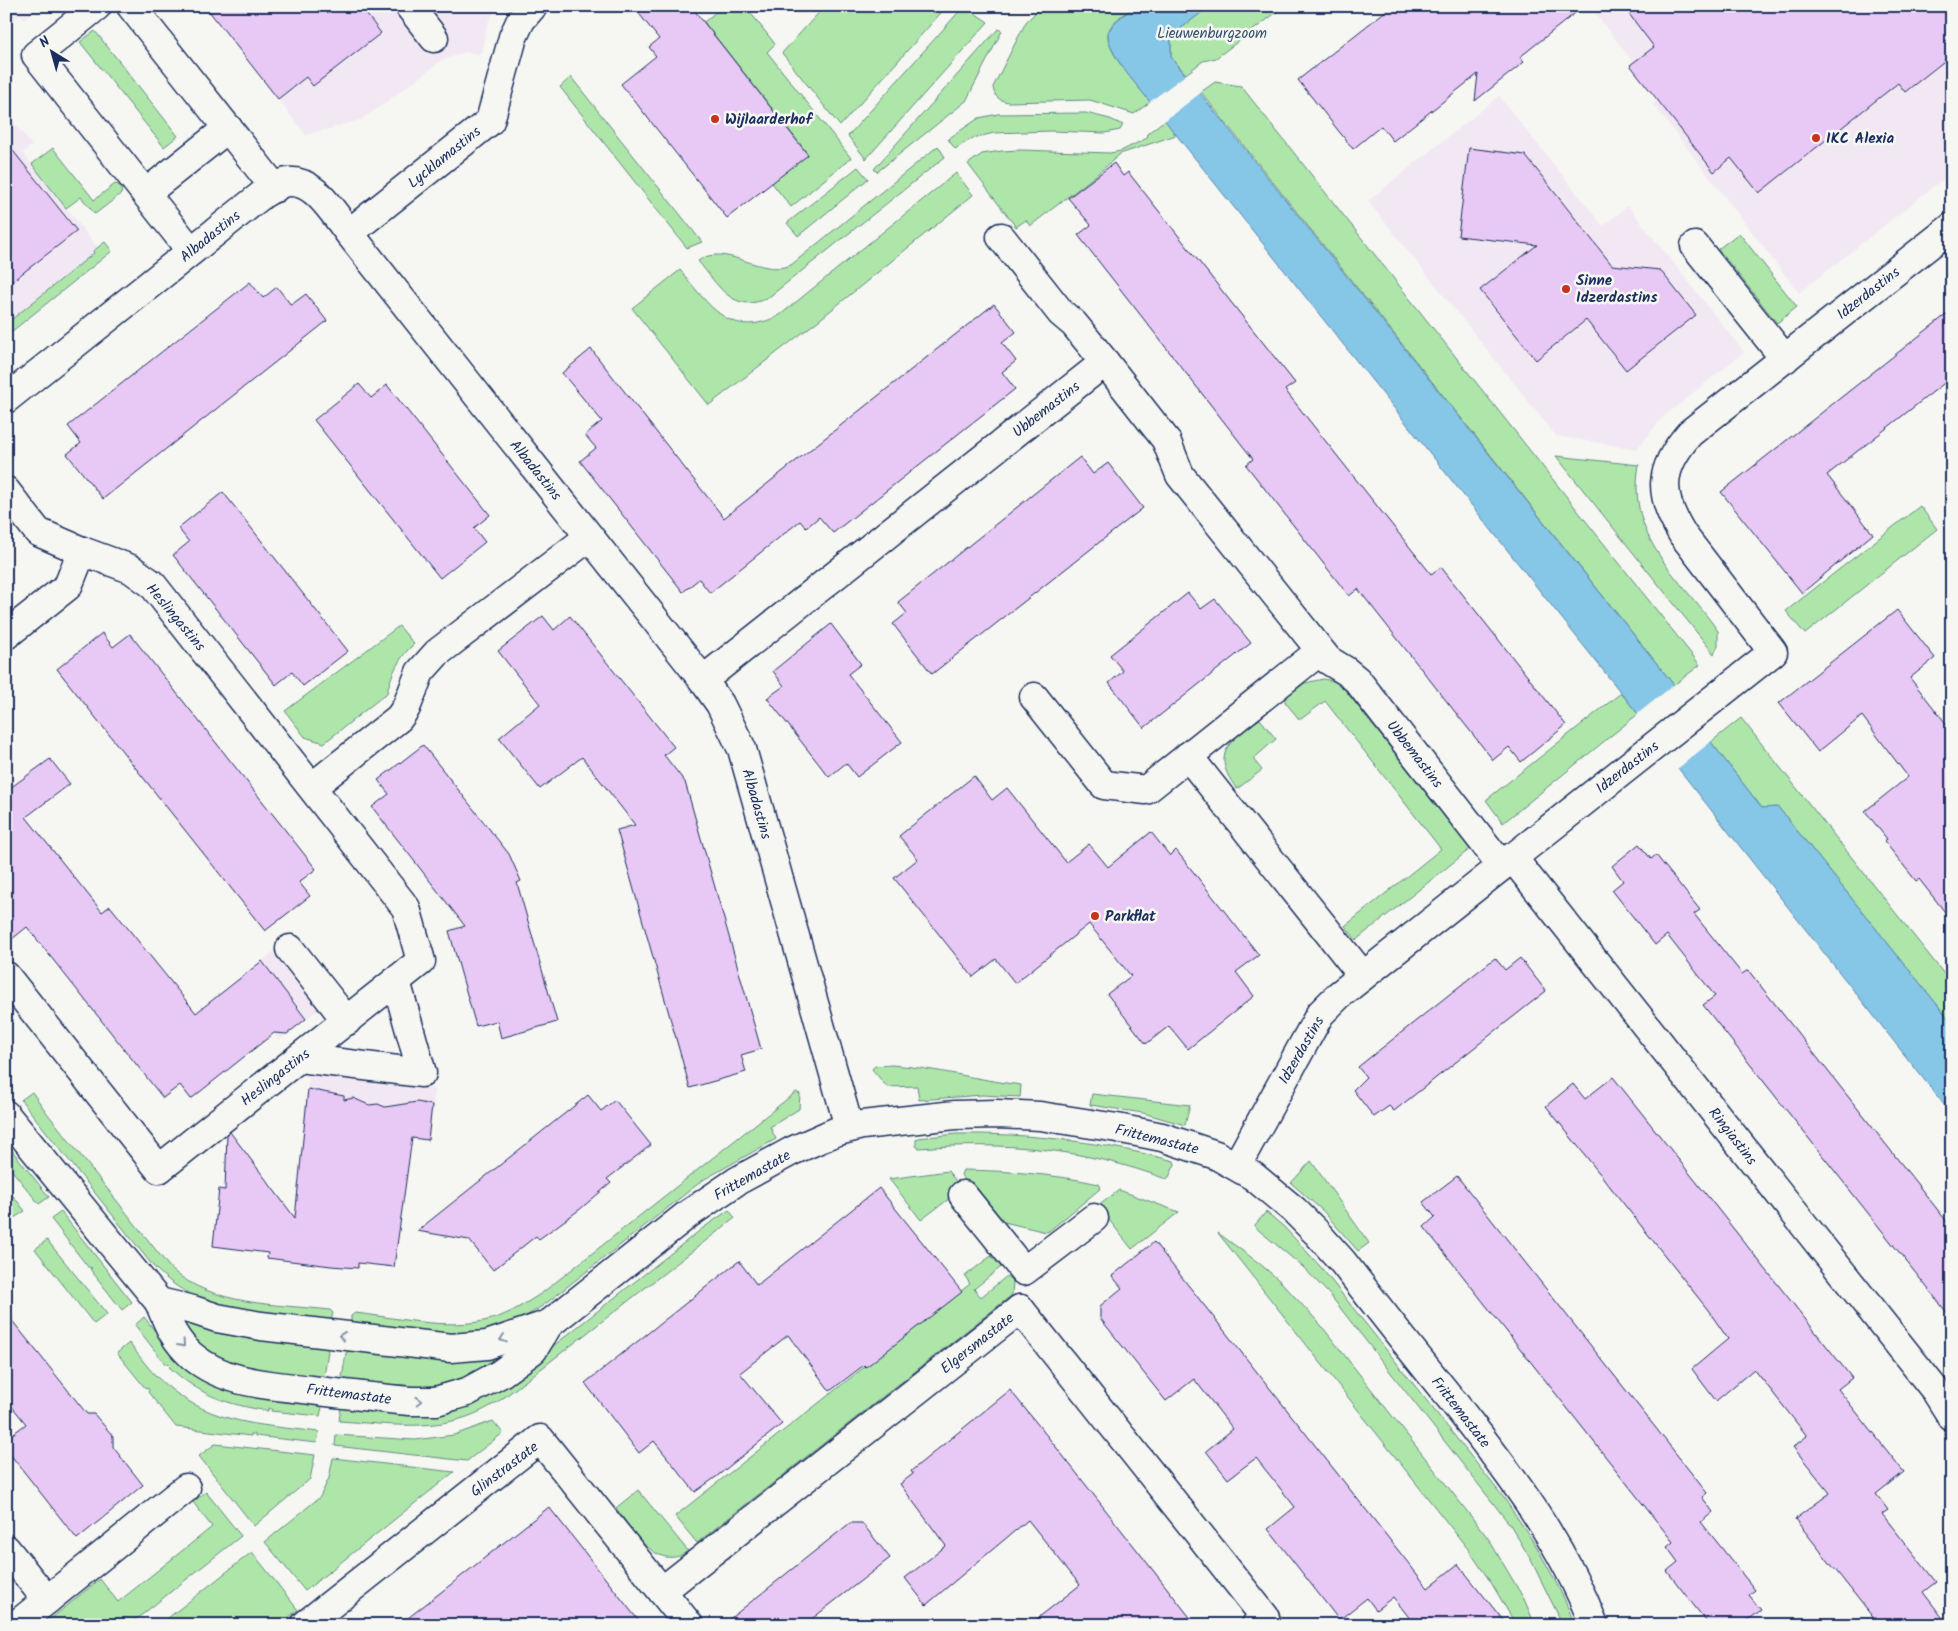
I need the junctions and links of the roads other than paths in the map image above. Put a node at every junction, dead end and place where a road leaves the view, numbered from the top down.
1 (97, 6) edge
2 (131, 6) edge
3 (409, 6) edge
4 (533, 6) edge
5 (434, 38) dead end
6 (228, 128) junction
7 (275, 188) junction
8 (146, 193) junction
9 (1952, 227) edge
10 (349, 233) junction
11 (1001, 237) dead end
12 (1695, 246) dead end
13 (191, 251) junction
14 (1785, 359) junction
15 (1105, 362) junction
16 (6, 399) edge
17 (6, 492) edge
18 (589, 536) junction
19 (82, 551) junction
20 (6, 635) edge
21 (1320, 651) junction
22 (703, 680) junction
23 (1034, 697) dead end
24 (1188, 756) junction
25 (312, 787) junction
26 (1507, 862) junction
27 (290, 949) dead end
28 (6, 976) edge
29 (1363, 976) junction
30 (396, 981) junction
31 (347, 1021) junction
32 (299, 1058) junction
33 (6, 1115) edge
34 (849, 1128) junction
35 (1237, 1165) junction
36 (963, 1195) dead end
37 (1094, 1218) dead end
38 (1024, 1271) junction
39 (159, 1302) junction
40 (1020, 1308) junction
41 (549, 1324) junction
42 (1952, 1417) edge
43 (186, 1488) dead end
44 (6, 1549) edge
45 (662, 1591) junction
46 (47, 1600) junction
47 (16, 1625) edge
48 (305, 1625) edge
49 (689, 1625) edge
50 (1256, 1625) edge
51 (1594, 1625) edge

1 - 8 street
2 - 6 street
3 - 5 street
4 - 10 street, Lycklamastins
6 - 7 street
6 - 8 street
7 - 10 street, Albadastins
7 - 13 street, Albadastins
8 - 13 street
9 - 14 street, Idzerdastins
10 - 18 street, Albadastins
11 - 15 street
12 - 14 street
13 - 16 street, Albadastins
14 - 26 street, Idzerdastins
15 - 21 street, Ubbemastins
15 - 22 street, Ubbemastins
17 - 19 street, Heslingastins
18 - 22 street, Albadastins
18 - 25 street
19 - 20 street
19 - 25 street, Heslingastins
21 - 24 street
21 - 26 street, Ubbemastins
22 - 34 street, Albadastins
23 - 24 street
24 - 29 street
25 - 30 street, Heslingastins
26 - 29 street, Idzerdastins
26 - 42 street, Ringiastins
27 - 31 street
28 - 32 street, Heslingastins
29 - 35 street, Idzerdastins
30 - 31 street, Heslingastins
30 - 32 street
31 - 32 street, Heslingastins
33 - 39 street, Frittemastate
34 - 35 street, Frittemastate
34 - 41 street, Frittemastate
35 - 51 street, Frittemastate
36 - 38 street
37 - 38 street
38 - 40 street
41 -> 39 street, Frittemastate
39 -> 41 street, Frittemastate
40 - 45 street, Elgersmastate
40 - 50 street, Elgersmastate
43 - 46 street
44 - 46 street
45 - 48 street, Glinstrastate
45 - 49 street, Glinstrastate
46 - 47 street

